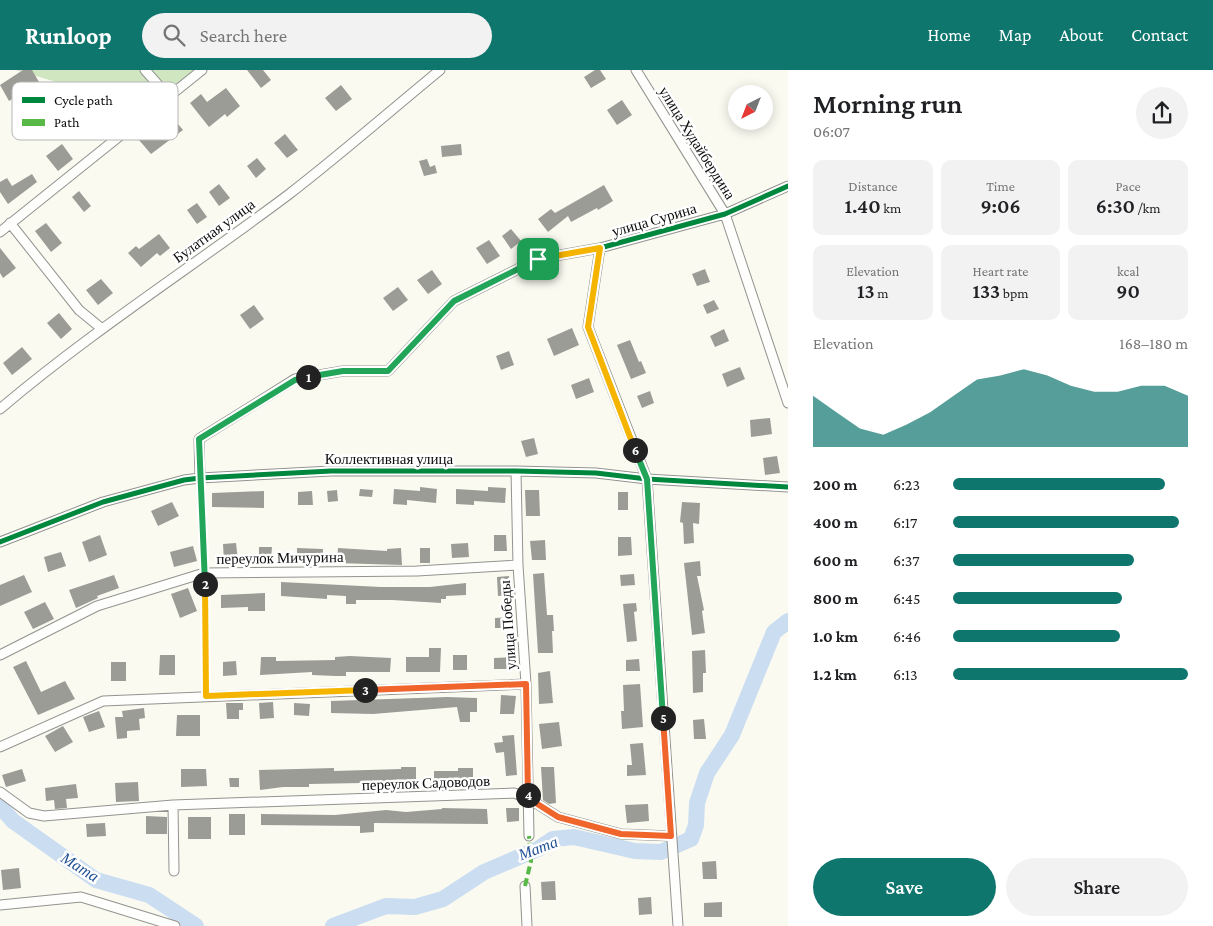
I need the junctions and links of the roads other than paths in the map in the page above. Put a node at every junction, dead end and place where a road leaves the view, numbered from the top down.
1 (145, 70) edge
2 (202, 70) edge
3 (440, 70) edge
4 (636, 70) edge
5 (156, 82) edge
6 (178, 90) edge
7 (115, 140) edge
8 (788, 186) edge
9 (725, 214) junction
10 (10, 223) junction
11 (0, 232) edge
12 (600, 248) junction
13 (101, 328) junction
14 (788, 403) edge
15 (0, 409) edge
16 (516, 471) junction
17 (200, 478) junction
18 (647, 479) junction
19 (788, 487) edge
20 (0, 542) edge
21 (518, 565) junction
22 (204, 573) junction
23 (0, 655) edge
24 (526, 684) junction
25 (206, 696) junction
26 (0, 747) edge
27 (0, 792) edge
28 (528, 798) junction
29 (174, 805) junction
30 (530, 836) dead end
31 (671, 836) junction
32 (174, 871) dead end
33 (525, 886) dead end
34 (0, 906) edge
35 (175, 926) edge
36 (527, 926) edge
37 (678, 926) edge

1 - 5 street
2 - 6 street
3 - 13 street, Булатная улица
4 - 9 street, улица Худайбердина
7 - 10 street
8 - 9 street, улица Сурина
9 - 12 street, улица Сурина
9 - 14 street, улица Худайбердина
10 - 11 street
10 - 13 street
12 - 17 street, улица Сурина
12 - 18 street
13 - 15 street, Булатная улица
16 - 17 street, Коллективная улица
16 - 18 street, Коллективная улица
16 - 21 street, улица Победы
17 - 20 street, Коллективная улица
17 - 22 lane
18 - 19 street, Коллективная улица
18 - 31 street
21 - 22 street, переулок Мичурина
21 - 24 street, улица Победы
22 - 23 street, переулок Мичурина
22 - 25 lane
24 - 25 street
24 - 28 street, улица Победы
25 - 26 street
27 - 29 street, переулок Садоводов
28 - 29 street, переулок Садоводов
28 - 30 street, улица Победы
28 - 31 street, переулок Садоводов
29 - 32 street
31 - 37 street
33 - 36 street
34 - 35 street

